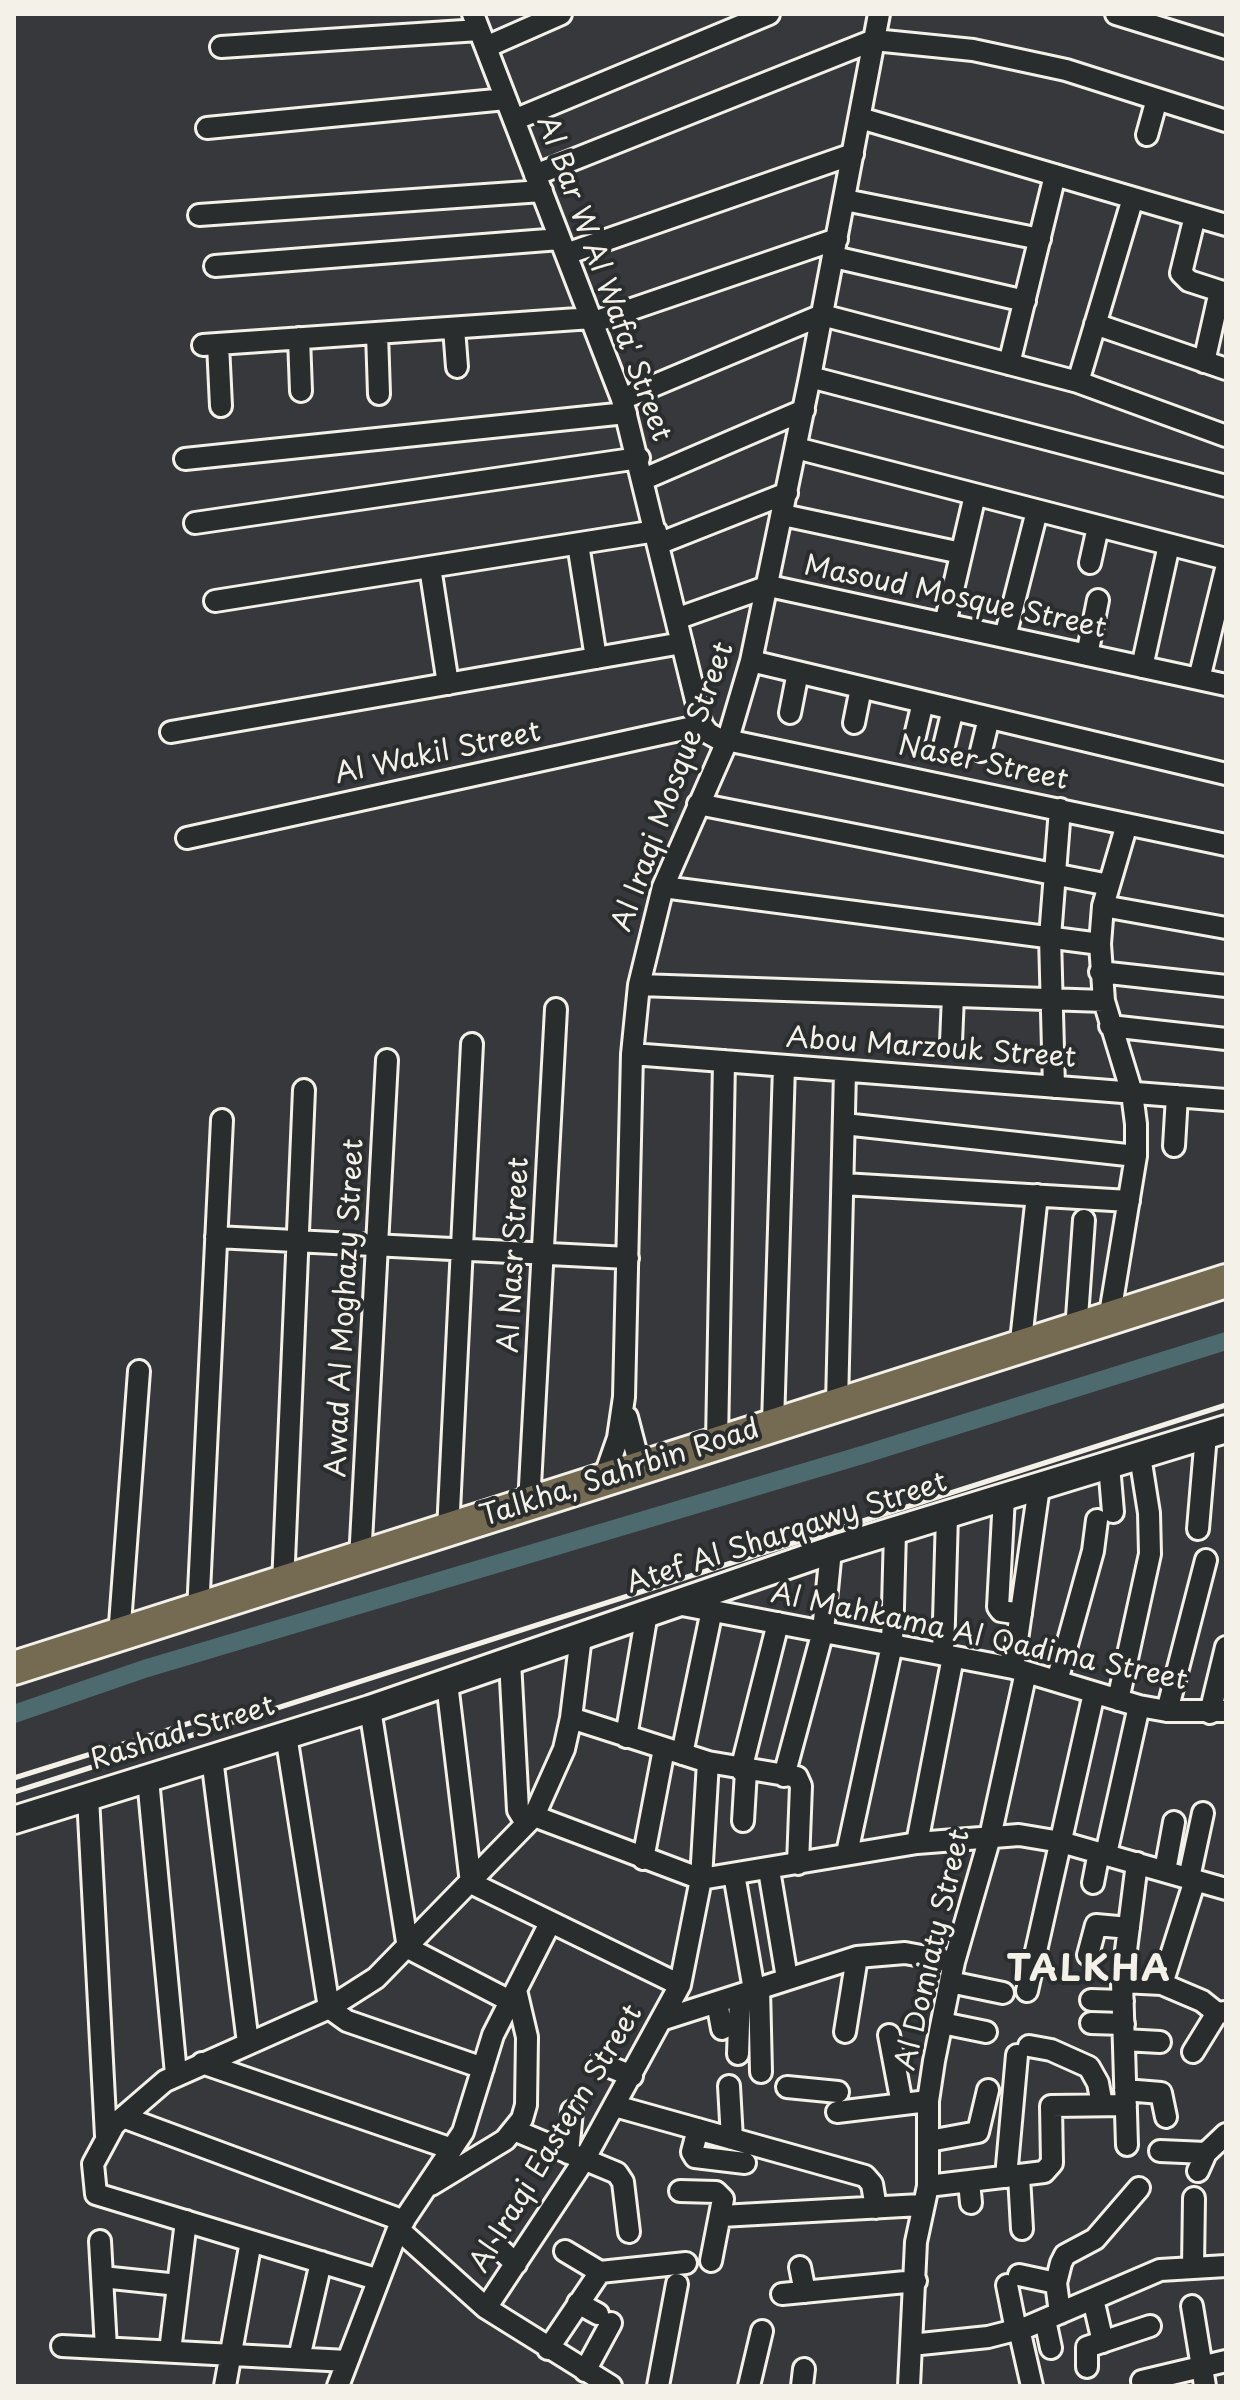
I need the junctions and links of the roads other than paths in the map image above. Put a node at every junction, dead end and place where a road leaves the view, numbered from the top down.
1 (561, 14) edge
2 (769, 14) edge
3 (879, 14) edge
4 (1116, 14) edge
5 (480, 30) edge
6 (874, 40) junction
7 (221, 47) dead end
8 (1226, 48) edge
9 (506, 99) junction
10 (1157, 99) junction
11 (860, 118) junction
12 (514, 120) junction
13 (1226, 121) edge
14 (207, 128) dead end
15 (1147, 135) dead end
16 (853, 154) junction
17 (1055, 175) junction
18 (538, 183) junction
19 (1133, 198) junction
20 (845, 200) junction
21 (199, 215) dead end
22 (1195, 216) junction
23 (1224, 219) edge
24 (1040, 239) junction
25 (563, 246) junction
26 (835, 248) junction
27 (215, 266) dead end
28 (1223, 292) edge
29 (1025, 301) junction
30 (822, 315) junction
31 (593, 320) junction
32 (1095, 324) junction
33 (454, 328) junction
34 (377, 333) junction
35 (299, 338) junction
36 (1204, 362) junction
37 (1009, 364) junction
38 (457, 367) dead end
39 (1226, 369) edge
40 (810, 377) junction
41 (1078, 382) junction
42 (301, 391) dead end
43 (379, 394) dead end
44 (221, 406) dead end
45 (624, 406) junction
46 (804, 410) junction
47 (1226, 436) edge
48 (796, 448) junction
49 (639, 458) junction
50 (185, 459) dead end
51 (644, 479) junction
52 (1226, 486) edge
53 (787, 493) junction
54 (975, 495) junction
55 (1037, 511) junction
56 (783, 515) junction
57 (195, 523) dead end
58 (1098, 527) junction
59 (657, 538) junction
60 (578, 544) junction
61 (1169, 545) junction
62 (961, 553) junction
63 (1226, 559) edge
64 (1090, 563) dead end
65 (430, 567) junction
66 (1226, 569) edge
67 (769, 586) junction
68 (1098, 600) dead end
69 (215, 601) dead end
70 (676, 619) junction
71 (945, 624) junction
72 (1005, 637) junction
73 (682, 643) junction
74 (1087, 655) junction
75 (596, 658) junction
76 (751, 661) junction
77 (1142, 667) junction
78 (798, 672) junction
79 (1199, 679) junction
80 (448, 684) junction
81 (1226, 685) edge
82 (861, 688) junction
83 (923, 702) junction
84 (953, 709) junction
85 (790, 713) dead end
86 (989, 718) junction
87 (854, 723) dead end
88 (702, 725) junction
89 (171, 732) dead end
90 (915, 736) dead end
91 (728, 739) junction
92 (944, 746) dead end
93 (981, 751) dead end
94 (1226, 774) edge
95 (698, 804) junction
96 (1060, 809) junction
97 (1127, 824) junction
98 (187, 838) dead end
99 (1226, 845) edge
100 (1053, 873) junction
101 (1109, 885) junction
102 (663, 887) junction
103 (1103, 906) junction
104 (1226, 928) edge
105 (1050, 937) junction
106 (1100, 944) junction
107 (1100, 972) junction
108 (639, 985) junction
109 (1226, 986) edge
110 (953, 996) junction
111 (1050, 999) junction
112 (1104, 1001) junction
113 (556, 1009) dead end
114 (1110, 1026) junction
115 (1226, 1039) edge
116 (951, 1042) dead end
117 (472, 1044) dead end
118 (632, 1054) junction
119 (387, 1060) dead end
120 (724, 1061) junction
121 (784, 1066) junction
122 (845, 1071) junction
123 (1054, 1087) junction
124 (304, 1090) dead end
125 (1132, 1093) junction
126 (1177, 1096) junction
127 (1226, 1100) edge
128 (222, 1120) dead end
129 (844, 1124) junction
130 (1174, 1146) dead end
131 (1136, 1156) junction
132 (843, 1184) junction
133 (1037, 1195) junction
134 (1129, 1201) junction
135 (1084, 1220) dead end
136 (216, 1237) junction
137 (298, 1241) junction
138 (377, 1245) junction
139 (461, 1249) junction
140 (543, 1253) junction
141 (628, 1258) junction
142 (1226, 1281) edge
143 (1109, 1320) junction
144 (1076, 1331) junction
145 (1020, 1350) junction
146 (139, 1371) dead end
147 (624, 1397) junction
148 (837, 1404) junction
149 (773, 1424) junction
150 (1216, 1432) edge
151 (717, 1442) junction
152 (1140, 1456) junction
153 (1109, 1465) junction
154 (640, 1467) junction
155 (604, 1478) junction
156 (1039, 1487) junction
157 (1004, 1497) junction
158 (529, 1504) junction
159 (947, 1515) junction
160 (1198, 1529) dead end
161 (448, 1531) junction
162 (895, 1531) junction
163 (831, 1550) junction
164 (360, 1560) junction
165 (1206, 1560) dead end
166 (283, 1585) junction
167 (673, 1604) junction
168 (712, 1610) junction
169 (198, 1612) junction
170 (647, 1613) junction
171 (1021, 1614) junction
172 (778, 1623) junction
173 (823, 1631) junction
174 (581, 1636) junction
175 (119, 1637) junction
176 (892, 1645) junction
177 (1226, 1647) edge
178 (948, 1656) junction
179 (510, 1661) junction
180 (14, 1668) edge
181 (1020, 1670) junction
182 (1057, 1681) junction
183 (447, 1683) junction
184 (1094, 1693) junction
185 (1118, 1700) junction
186 (1139, 1706) junction
187 (370, 1709) junction
188 (1167, 1711) junction
189 (1218, 1712) edge
190 (571, 1718) junction
191 (286, 1735) junction
192 (626, 1737) junction
193 (673, 1751) junction
194 (212, 1758) junction
195 (708, 1762) junction
196 (744, 1770) junction
197 (784, 1776) junction
198 (148, 1779) junction
199 (88, 1797) junction
200 (1203, 1813) dead end
201 (14, 1820) edge
202 (530, 1820) junction
203 (743, 1821) dead end
204 (1174, 1822) dead end
205 (990, 1837) junction
206 (1061, 1842) junction
207 (917, 1843) junction
208 (847, 1853) junction
209 (1102, 1853) junction
210 (643, 1859) junction
211 (1137, 1863) junction
212 (798, 1864) junction
213 (769, 1870) junction
214 (1165, 1871) junction
215 (734, 1874) junction
216 (701, 1879) junction
217 (1192, 1879) junction
218 (471, 1883) junction
219 (1093, 1883) dead end
220 (1226, 1889) edge
221 (550, 1923) junction
222 (1129, 1928) junction
223 (408, 1948) junction
224 (1088, 1955) dead end
225 (857, 1957) junction
226 (952, 1972) junction
227 (787, 1978) junction
228 (1162, 1984) junction
229 (680, 1985) junction
230 (751, 1991) junction
231 (1027, 1991) dead end
232 (1123, 1991) junction
233 (1003, 1993) dead end
234 (513, 1996) junction
235 (1091, 2000) dead end
236 (717, 2002) junction
237 (329, 2008) junction
238 (1222, 2013) edge
239 (664, 2019) junction
240 (942, 2023) junction
241 (1091, 2023) dead end
242 (722, 2029) dead end
243 (845, 2032) dead end
244 (986, 2032) dead end
245 (1124, 2032) junction
246 (889, 2035) dead end
247 (1160, 2042) dead end
248 (248, 2043) junction
249 (1193, 2052) dead end
250 (738, 2054) dead end
251 (202, 2063) junction
252 (600, 2063) dead end
253 (483, 2068) junction
254 (761, 2072) dead end
255 (176, 2074) junction
256 (632, 2076) junction
257 (729, 2086) dead end
258 (787, 2087) dead end
259 (988, 2090) dead end
260 (1125, 2097) junction
261 (928, 2101) junction
262 (902, 2104) junction
263 (1102, 2105) junction
264 (615, 2106) junction
265 (572, 2111) dead end
266 (123, 2117) junction
267 (1166, 2117) dead end
268 (698, 2129) junction
269 (514, 2130) junction
270 (1226, 2134) edge
271 (106, 2136) junction
272 (732, 2139) junction
273 (929, 2141) junction
274 (1127, 2145) dead end
275 (452, 2149) junction
276 (1160, 2151) dead end
277 (576, 2157) junction
278 (745, 2163) dead end
279 (1012, 2176) junction
280 (969, 2181) junction
281 (1139, 2188) dead end
282 (425, 2189) junction
283 (680, 2191) dead end
284 (925, 2195) junction
285 (1194, 2198) dead end
286 (971, 2203) dead end
287 (876, 2208) junction
288 (721, 2216) junction
289 (186, 2221) junction
290 (401, 2225) junction
291 (1022, 2229) dead end
292 (629, 2232) dead end
293 (100, 2241) dead end
294 (251, 2241) junction
295 (565, 2251) dead end
296 (711, 2261) dead end
297 (321, 2262) junction
298 (686, 2263) dead end
299 (1226, 2266) edge
300 (800, 2267) dead end
301 (1193, 2267) junction
302 (600, 2272) junction
303 (102, 2277) junction
304 (376, 2279) junction
305 (916, 2281) junction
306 (1056, 2283) junction
307 (677, 2284) dead end
308 (178, 2285) junction
309 (805, 2292) junction
310 (782, 2294) dead end
311 (1093, 2299) junction
312 (578, 2303) junction
313 (1192, 2306) dead end
314 (486, 2308) junction
315 (1052, 2316) junction
316 (1150, 2326) dead end
317 (1017, 2330) junction
318 (762, 2331) dead end
319 (1103, 2342) junction
320 (911, 2345) junction
321 (62, 2346) dead end
322 (106, 2348) junction
323 (1051, 2348) dead end
324 (548, 2349) junction
325 (170, 2351) junction
326 (231, 2355) junction
327 (299, 2358) junction
328 (347, 2361) junction
329 (1226, 2361) edge
330 (585, 2371) junction
331 (1092, 2377) edge
332 (1203, 2377) edge
333 (1142, 2381) dead end
334 (225, 2386) edge
335 (338, 2386) edge
336 (611, 2386) edge
337 (658, 2386) edge
338 (749, 2386) edge
339 (909, 2386) edge
340 (1032, 2386) edge

1 - 5 street
2 - 12 street
3 - 6 street, Al Iraqi Mosque Street
4 - 8 street
5 - 7 street
5 - 9 street, Al Bar W Al Wafa' Street
6 - 10 street
6 - 11 street, Al Iraqi Mosque Street
6 - 18 street
9 - 12 street, Al Bar W Al Wafa' Street
9 - 14 street
10 - 13 street
10 - 15 street
11 - 16 street, Al Iraqi Mosque Street
11 - 17 street
12 - 18 street, Al Bar W Al Wafa' Street
16 - 20 street, Al Iraqi Mosque Street
16 - 25 street
17 - 19 street
17 - 24 street
18 - 21 street
18 - 25 street, Al Bar W Al Wafa' Street
19 - 22 street
19 - 32 street
20 - 24 street
20 - 26 street, Al Iraqi Mosque Street
22 - 23 street
22 - 28 street
24 - 29 street
25 - 27 street
25 - 31 street, Al Bar W Al Wafa' Street
26 - 29 street
26 - 30 street, Al Iraqi Mosque Street
26 - 31 street
28 - 36 street
29 - 37 street
30 - 37 street
30 - 40 street, Al Iraqi Mosque Street
30 - 45 street
31 - 33 street
31 - 45 street, Al Bar W Al Wafa' Street
32 - 36 street
32 - 41 street
33 - 34 street
33 - 38 street
34 - 35 street
34 - 43 street
35 - 42 street
35 - 44 street
36 - 39 street
37 - 41 street
40 - 46 street, Al Iraqi Mosque Street
40 - 52 street
41 - 47 street
45 - 49 street, Al Bar W Al Wafa' Street
45 - 50 street
46 - 48 street, Al Iraqi Mosque Street
46 - 51 street
48 - 53 street, Al Iraqi Mosque Street
48 - 54 street
49 - 51 street, Al Bar W Al Wafa' Street
49 - 57 street
51 - 59 street, Al Bar W Al Wafa' Street
53 - 56 street, Al Iraqi Mosque Street
53 - 59 street
54 - 55 street
54 - 62 street
55 - 58 street
55 - 72 street
56 - 62 street
56 - 67 street, Al Iraqi Mosque Street
58 - 61 street
58 - 64 street
59 - 60 street
59 - 70 street, Al Bar W Al Wafa' Street
60 - 65 street
60 - 75 street
61 - 63 street
61 - 77 street
62 - 71 street
65 - 69 street
65 - 80 street
66 - 79 street
67 - 70 street, Masoud Mosque Street
67 - 71 street, Masoud Mosque Street
67 - 76 street, Al Iraqi Mosque Street
68 - 74 street
70 - 73 street, Al Bar W Al Wafa' Street
71 - 72 street, Masoud Mosque Street
72 - 74 street, Masoud Mosque Street
73 - 75 street
73 - 88 street, Al Bar W Al Wafa' Street
74 - 77 street, Masoud Mosque Street
75 - 80 street
76 - 78 street
76 - 91 street, Al Iraqi Mosque Street
77 - 79 street, Masoud Mosque Street
78 - 82 street
78 - 85 street
79 - 81 street, Masoud Mosque Street
80 - 89 street
82 - 83 street
82 - 87 street
83 - 84 street
83 - 90 street
84 - 86 street
84 - 92 street
86 - 93 street
86 - 94 street
88 - 91 street
88 - 98 street, Al Wakil Street
91 - 95 street, Al Iraqi Mosque Street
91 - 96 street, Naser Street
95 - 100 street
95 - 102 street, Al Iraqi Mosque Street
96 - 97 street, Naser Street
96 - 100 street
97 - 99 street, Naser Street
97 - 101 street
100 - 101 street
100 - 105 street
101 - 103 street
102 - 105 street
102 - 108 street, Al Iraqi Mosque Street
103 - 104 street
103 - 106 street
105 - 106 street
105 - 111 street
106 - 107 street
107 - 109 street
107 - 112 street
108 - 110 street
108 - 118 street, Al Iraqi Mosque Street
110 - 111 street
110 - 116 street
111 - 112 street
111 - 123 street
112 - 114 street
113 - 140 street, Al Nasr Street
114 - 115 street
114 - 125 street
117 - 139 street
118 - 120 street, Abou Marzouk Street
118 - 141 street, Al Iraqi Mosque Street
119 - 138 street, Awad Al Moghazy Street
120 - 121 street, Abou Marzouk Street
120 - 151 street
121 - 122 street, Abou Marzouk Street
121 - 149 street
122 - 123 street, Abou Marzouk Street
122 - 129 street
123 - 125 street, Abou Marzouk Street
124 - 137 street
125 - 126 street, Abou Marzouk Street
125 - 131 street
126 - 127 street, Abou Marzouk Street
126 - 130 street
128 - 136 street
129 - 131 street
129 - 132 street
131 - 134 street
132 - 133 street
132 - 148 street
133 - 134 street
133 - 145 street
134 - 143 street
135 - 144 street
136 - 137 street
136 - 169 street
137 - 138 street
137 - 166 street
138 - 139 street
138 - 164 street, Awad Al Moghazy Street
139 - 140 street
139 - 161 street
140 - 141 street
140 - 158 street, Al Nasr Street
141 - 147 street, Al Iraqi Mosque Street
142 - 143 main road, Talkha, Sahrbin Road
143 - 144 main road, Talkha, Sahrbin Road
144 - 145 main road, Talkha, Sahrbin Road
145 - 148 main road, Talkha, Sahrbin Road
146 - 175 street
147 - 154 street, Al Iraqi Mosque Street
147 - 155 street, Al Iraqi Mosque Street
148 - 149 main road, Talkha, Sahrbin Road
149 - 151 main road, Talkha, Sahrbin Road
150 - 152 street, Atef Al Sharqawy Street
150 - 160 street
151 - 154 main road, Talkha, Sahrbin Road
152 - 153 street, Atef Al Sharqawy Street
152 - 185 street
153 - 156 street, Atef Al Sharqawy Street
153 - 182 street
154 - 155 main road, Talkha, Sahrbin Road
155 - 158 main road, Talkha, Sahrbin Road
156 - 157 street, Atef Al Sharqawy Street
156 - 171 street, Al Domiaty Street
157 - 159 street, Atef Al Sharqawy Street
157 - 171 street
158 - 161 main road, Talkha, Sahrbin Road
159 - 162 street, Atef Al Sharqawy Street
159 - 178 street
161 - 164 main road, Talkha, Sahrbin Road
162 - 163 street, Atef Al Sharqawy Street
162 - 176 street
163 - 167 street, Atef Al Sharqawy Street
163 - 173 street
164 - 166 main road, Talkha, Sahrbin Road
165 - 188 street
166 - 169 main road, Talkha, Sahrbin Road
167 - 168 street, Al Mahkama Al Qadima Street
167 - 170 street, Atef Al Sharqawy Street
168 - 172 street, Al Mahkama Al Qadima Street
168 - 193 street
169 - 175 main road, Talkha, Sahrbin Road
170 - 174 street, Atef Al Sharqawy Street
170 - 192 street
171 - 181 street, Al Domiaty Street
172 - 173 street, Al Mahkama Al Qadima Street
172 - 196 street
173 - 176 street, Al Mahkama Al Qadima Street
173 - 197 street
174 - 179 street, Atef Al Sharqawy Street
174 - 190 street
175 - 180 main road, Talkha, Sahrbin Road
176 - 178 street, Al Mahkama Al Qadima Street
176 - 208 street
177 - 189 street
178 - 181 street, Al Mahkama Al Qadima Street
178 - 207 street
179 - 183 street, Atef Al Sharqawy Street
179 - 202 street
181 - 182 street, Al Mahkama Al Qadima Street
181 - 205 street, Al Domiaty Street
182 - 184 street, Al Mahkama Al Qadima Street
183 - 187 street, Atef Al Sharqawy Street
183 - 218 street
184 - 185 street, Al Mahkama Al Qadima Street
184 - 206 street
185 - 186 street, Al Mahkama Al Qadima Street
186 - 188 street, Al Mahkama Al Qadima Street
186 - 209 street
187 - 191 street, Rashad Street
187 - 223 street
188 - 189 street, Al Mahkama Al Qadima Street
190 - 192 street
190 - 202 street
191 - 194 street, Rashad Street
191 - 237 street
192 - 193 street
193 - 195 street
193 - 210 street
194 - 198 street, Rashad Street
194 - 248 street
195 - 196 street
195 - 216 street, Al Iraqi Eastern Street
196 - 197 street
196 - 203 street
197 - 212 street
198 - 199 street, Rashad Street
198 - 255 street
199 - 201 street, Rashad Street
199 - 271 street
200 - 217 street
202 - 210 street
202 - 218 street
204 - 214 street
205 - 206 street
205 - 207 street
205 - 226 street, Al Domiaty Street
206 - 209 street
206 - 231 street
207 - 208 street
208 - 212 street
209 - 211 street
209 - 219 street
210 - 216 street
211 - 214 street
211 - 222 street
212 - 213 street
213 - 215 street
213 - 227 street
214 - 217 street
215 - 216 street
215 - 230 street
216 - 229 street, Al Iraqi Eastern Street
217 - 220 street
217 - 228 street
218 - 221 street
218 - 223 street
221 - 229 street
221 - 234 street
222 - 224 street
222 - 232 street
223 - 234 street
223 - 237 street
225 - 226 street
225 - 227 street
225 - 243 street
226 - 233 street
226 - 240 street, Al Domiaty Street
227 - 230 street
228 - 232 street
228 - 238 street
229 - 239 street, Al Iraqi Eastern Street
230 - 236 street
230 - 250 street
230 - 254 street
232 - 235 street
232 - 245 street
234 - 253 street
234 - 269 street
236 - 239 street
236 - 242 street
237 - 248 street
237 - 253 street
238 - 249 street
239 - 256 street, Al Iraqi Eastern Street
240 - 244 street
240 - 261 street, Al Domiaty Street
241 - 245 street
245 - 247 street
245 - 260 street
246 - 262 street
248 - 251 street
251 - 255 street
251 - 275 street
252 - 256 street
253 - 275 street
255 - 266 street
256 - 264 street, Al Iraqi Eastern Street
257 - 272 street
258 - 262 street
259 - 273 street
260 - 263 street
260 - 267 street
260 - 274 street
261 - 262 street
261 - 273 street, Al Domiaty Street
263 - 279 street
263 - 279 street
264 - 268 street
264 - 277 street, Al Iraqi Eastern Street
265 - 277 street
266 - 271 street
266 - 290 street
268 - 272 street
268 - 278 street
269 - 277 street
269 - 282 street
270 - 276 street
271 - 289 street
272 - 287 street
273 - 284 street, Al Domiaty Street
275 - 282 street
277 - 292 street
277 - 314 street, Al Iraqi Eastern Street
279 - 280 street
279 - 291 street
280 - 284 street
280 - 286 street
281 - 306 street
282 - 290 street
283 - 288 street
284 - 287 street
284 - 305 street, Al Domiaty Street
285 - 301 street
287 - 288 street
288 - 296 street
289 - 294 street
289 - 308 street
290 - 304 street
290 - 314 street
293 - 303 street
294 - 297 street
294 - 326 street
295 - 302 street
297 - 304 street
297 - 327 street
298 - 302 street
299 - 301 street
300 - 309 street
301 - 311 street
302 - 312 street
303 - 308 street
303 - 322 street
304 - 328 street
305 - 309 street
305 - 320 street, Al Domiaty Street
306 - 315 street
306 - 317 street
307 - 337 street
308 - 325 street
309 - 310 street
311 - 315 street
311 - 319 street
312 - 324 street
312 - 330 street
313 - 332 street
314 - 324 street
315 - 317 street
315 - 323 street
316 - 319 street
317 - 320 street
317 - 340 street
318 - 338 street
319 - 331 street
320 - 339 street, Al Domiaty Street
321 - 322 street
322 - 325 street
324 - 330 street
325 - 326 street
326 - 327 street
326 - 334 street
327 - 328 street
328 - 335 street
329 - 332 street
330 - 336 street
332 - 333 street

